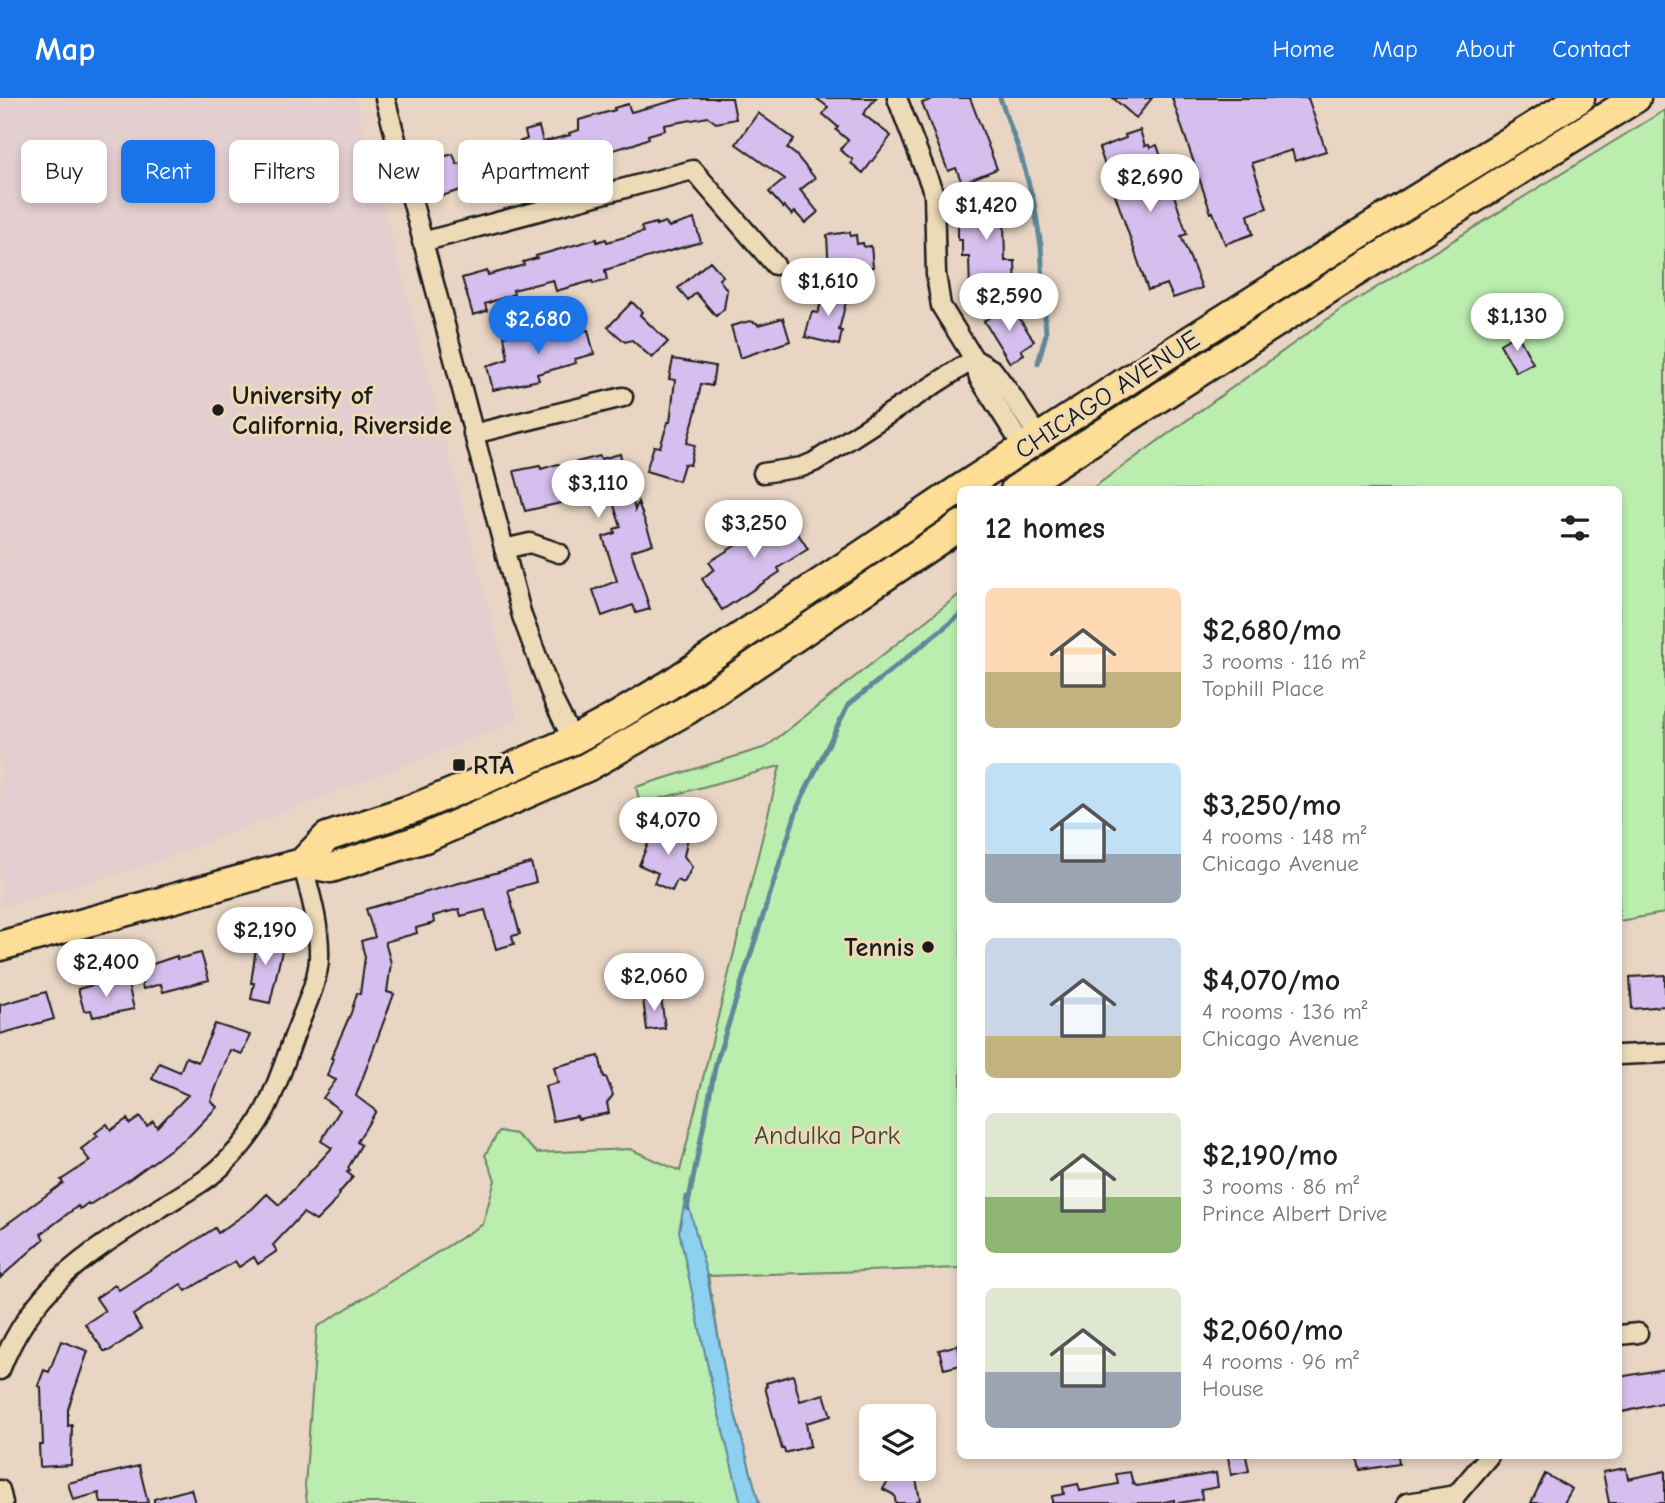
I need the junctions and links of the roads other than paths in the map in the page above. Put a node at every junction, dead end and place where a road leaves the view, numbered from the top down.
1 (385, 98) edge
2 (897, 98) edge
3 (1580, 98) edge
4 (1636, 98) edge
5 (422, 242) junction
6 (775, 265) dead end
7 (974, 359) junction
8 (622, 397) dead end
9 (473, 434) junction
10 (1032, 443) junction
11 (763, 473) dead end
12 (966, 486) edge
13 (1021, 486) edge
14 (957, 492) edge
15 (957, 528) edge
16 (504, 549) junction
17 (559, 552) dead end
18 (573, 740) junction
19 (630, 744) junction
20 (467, 820) junction
21 (302, 863) junction
22 (0, 946) edge
23 (1665, 1053) edge
24 (1622, 1055) edge
25 (1638, 1333) dead end
26 (1622, 1335) edge
27 (0, 1370) edge
28 (1487, 1459) edge
29 (0, 1490) edge
30 (1455, 1499) edge
31 (3, 1503) edge
32 (1407, 1503) edge

1 - 5 street
2 - 7 street
3 - 10 main road, CHICAGO AVENUE
4 - 13 main road, CHICAGO AVENUE
5 - 6 street
5 - 9 street
7 - 10 street
7 - 11 street
8 - 9 street
9 - 16 street
10 - 12 main road, CHICAGO AVENUE
14 - 18 main road, CHICAGO AVENUE
15 - 19 main road
16 - 17 street
16 - 18 street
18 - 19 main road
18 - 20 main road
18 - 21 main road, CHICAGO AVENUE
19 - 20 main road
20 - 21 main road
21 - 22 main road
21 - 27 street
23 - 24 street
25 - 26 street
28 - 30 street
29 - 31 street
30 - 32 street

